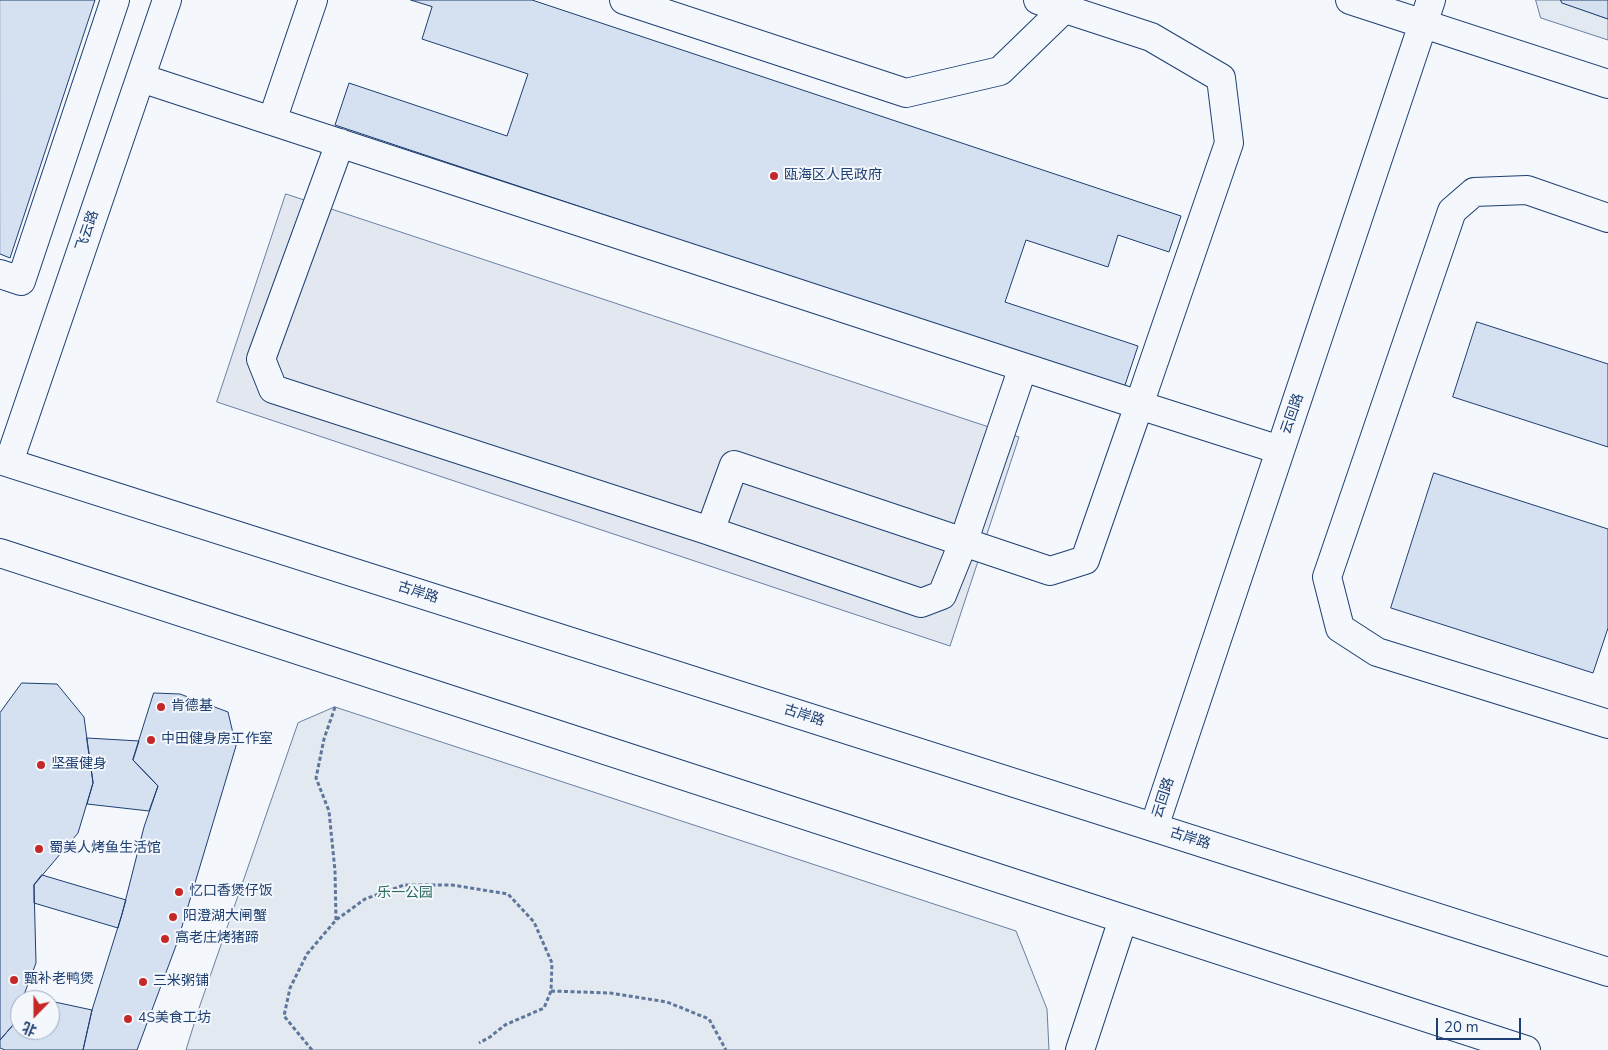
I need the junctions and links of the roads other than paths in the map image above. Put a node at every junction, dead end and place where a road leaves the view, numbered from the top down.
1 (115, 0) edge
2 (168, 0) edge
3 (312, 0) edge
4 (624, 0) edge
5 (1038, 0) edge
6 (1350, 0) edge
7 (1064, 9) junction
8 (1427, 12) edge
9 (141, 78) junction
10 (1608, 84) edge
11 (272, 121) junction
12 (340, 143) junction
13 (1608, 218) edge
14 (0, 274) edge
15 (1022, 367) junction
16 (1139, 405) junction
17 (1280, 450) junction
18 (5, 461) edge
19 (710, 531) junction
20 (963, 543) junction
21 (0, 553) edge
22 (1608, 724) edge
23 (1154, 827) junction
24 (1123, 919) junction
25 (1608, 972) edge
26 (1080, 1050) edge
27 (1526, 1050) edge

1 - 14 street
2 - 9 street, 飞云路
3 - 11 street
4 - 7 street
5 - 7 street
6 - 8 street
7 - 16 street
8 - 10 street
8 - 17 street, 云回路
9 - 11 street
9 - 18 street, 飞云路
11 - 12 street
12 - 15 street
12 - 19 street
13 - 22 street
15 - 16 street
15 - 20 street
16 - 17 street
16 - 20 street
17 - 23 street, 云回路
18 - 23 street, 古岸路
19 - 20 street
19 - 20 street
21 - 24 street
23 - 25 street, 古岸路
24 - 26 street
24 - 27 street

